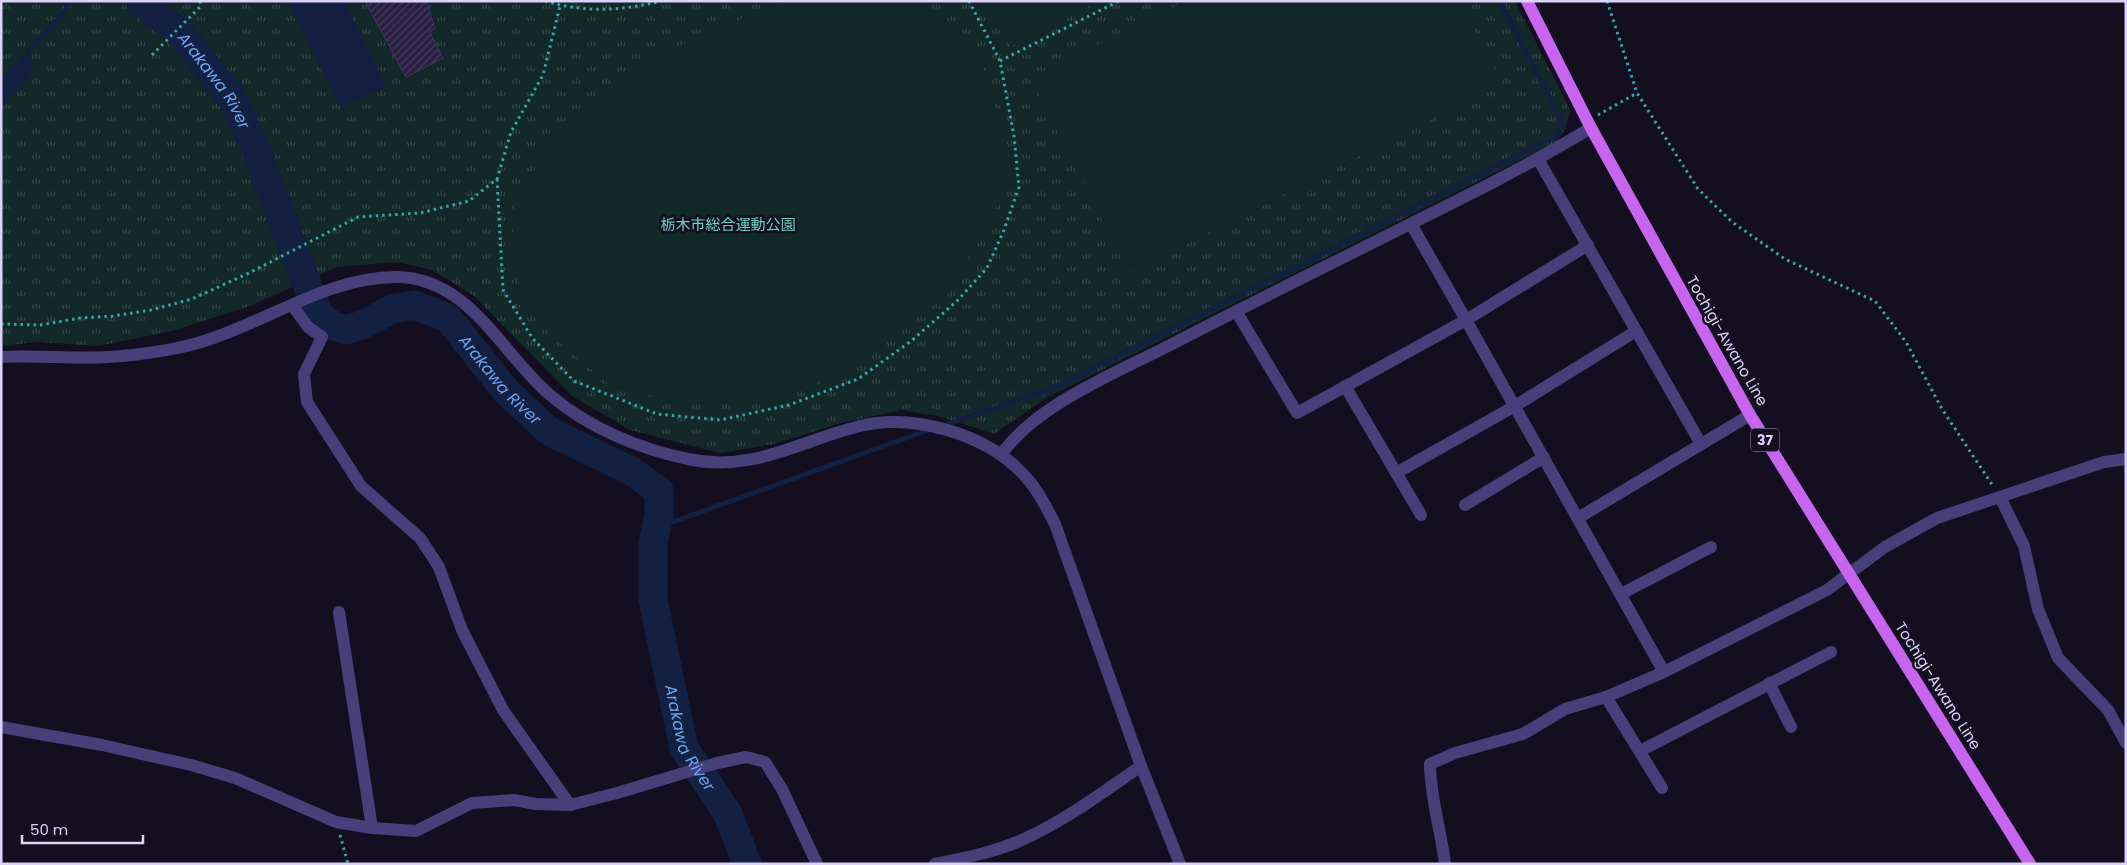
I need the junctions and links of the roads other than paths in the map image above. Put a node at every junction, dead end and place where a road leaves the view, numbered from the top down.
1 (1527, 1) edge
2 (1591, 128) junction
3 (1538, 158) junction
4 (1410, 224) junction
5 (1588, 245) junction
6 (292, 305) junction
7 (1236, 311) junction
8 (1466, 320) junction
9 (1636, 331) junction
10 (1, 357) edge
11 (1345, 386) junction
12 (1515, 406) junction
13 (1750, 416) junction
14 (1701, 444) junction
15 (1001, 455) junction
16 (1544, 457) junction
17 (2126, 459) edge
18 (1396, 473) junction
19 (2000, 497) junction
20 (1465, 505) dead end
21 (1421, 514) dead end
22 (1578, 518) junction
23 (1711, 546) dead end
24 (1848, 574) junction
25 (1621, 594) junction
26 (339, 612) dead end
27 (1831, 652) dead end
28 (1664, 672) junction
29 (1769, 684) junction
30 (1606, 696) junction
31 (1791, 726) dead end
32 (1, 727) edge
33 (2126, 743) edge
34 (1640, 750) junction
35 (1141, 766) junction
36 (1662, 788) dead end
37 (570, 805) junction
38 (372, 828) junction
39 (817, 864) edge
40 (934, 864) edge
41 (1180, 864) edge
42 (1445, 864) edge
43 (2030, 864) edge

1 - 2 main road, Tochigi-Awano Line / 37
2 - 3 street
2 - 13 main road, Tochigi-Awano Line / 37
3 - 4 street
3 - 5 street
4 - 7 street
4 - 8 street
5 - 8 street
5 - 9 street
6 - 10 street
6 - 15 street
6 - 37 street
7 - 11 street
7 - 15 street
8 - 11 street
8 - 12 street
9 - 12 street
9 - 14 street
11 - 18 street
12 - 16 street
12 - 18 street
13 - 14 street
13 - 24 main road, Tochigi-Awano Line / 37
14 - 22 street
15 - 35 street
16 - 20 street
16 - 22 street
17 - 19 street
18 - 21 street
19 - 24 street
19 - 33 street
22 - 25 street
23 - 25 street
24 - 28 street
24 - 43 main road, Tochigi-Awano Line / 37
25 - 28 street
26 - 38 street
27 - 29 street
28 - 30 street
29 - 31 street
29 - 34 street
30 - 34 street
30 - 42 street
32 - 38 street
34 - 36 street
35 - 40 street
35 - 41 street
37 - 38 street
37 - 39 street

